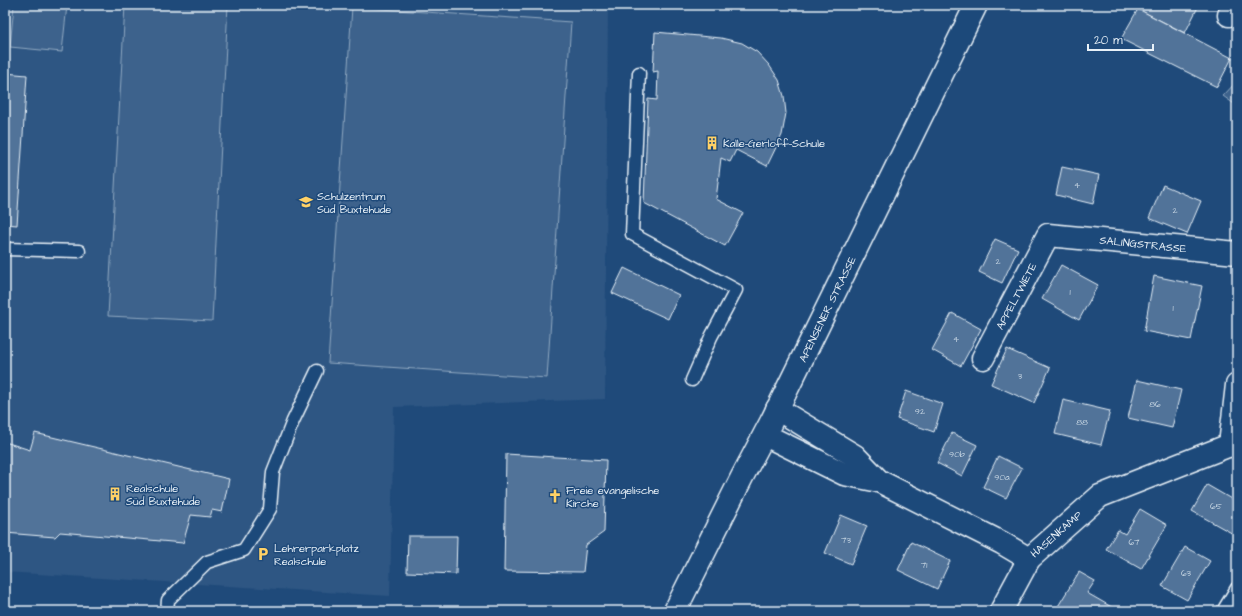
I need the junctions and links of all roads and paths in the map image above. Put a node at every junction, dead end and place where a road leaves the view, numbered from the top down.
1 (976, 5) edge
2 (639, 73) dead end
3 (1048, 234) joint
4 (5, 249) edge
5 (79, 251) dead end
6 (1237, 253) edge
7 (983, 358) dead end
8 (317, 371) dead end
9 (692, 380) dead end
10 (1237, 385) edge
11 (777, 409) junction
12 (765, 435) junction
13 (1234, 446) edge
14 (879, 481) junction
15 (1029, 559) junction
16 (1237, 588) edge
17 (166, 611) edge
18 (675, 611) edge
19 (1001, 611) edge
20 (1223, 611) edge

1 - 11 street, APENSENER STRASSE
2 - 9 lane
3 - 6 street, SALINGSTRASSE
3 - 7 street, APPELTWIETE
4 - 5 lane
8 - 17 lane
10 - 13 street
11 - 12 street, APENSENER STRASSE
11 - 14 street, HASENKAMP
12 - 14 street, HASENKAMP
12 - 18 street, APENSENER STRASSE
13 - 15 street, HASENKAMP
14 - 15 street, HASENKAMP
15 - 19 street
16 - 20 lane

